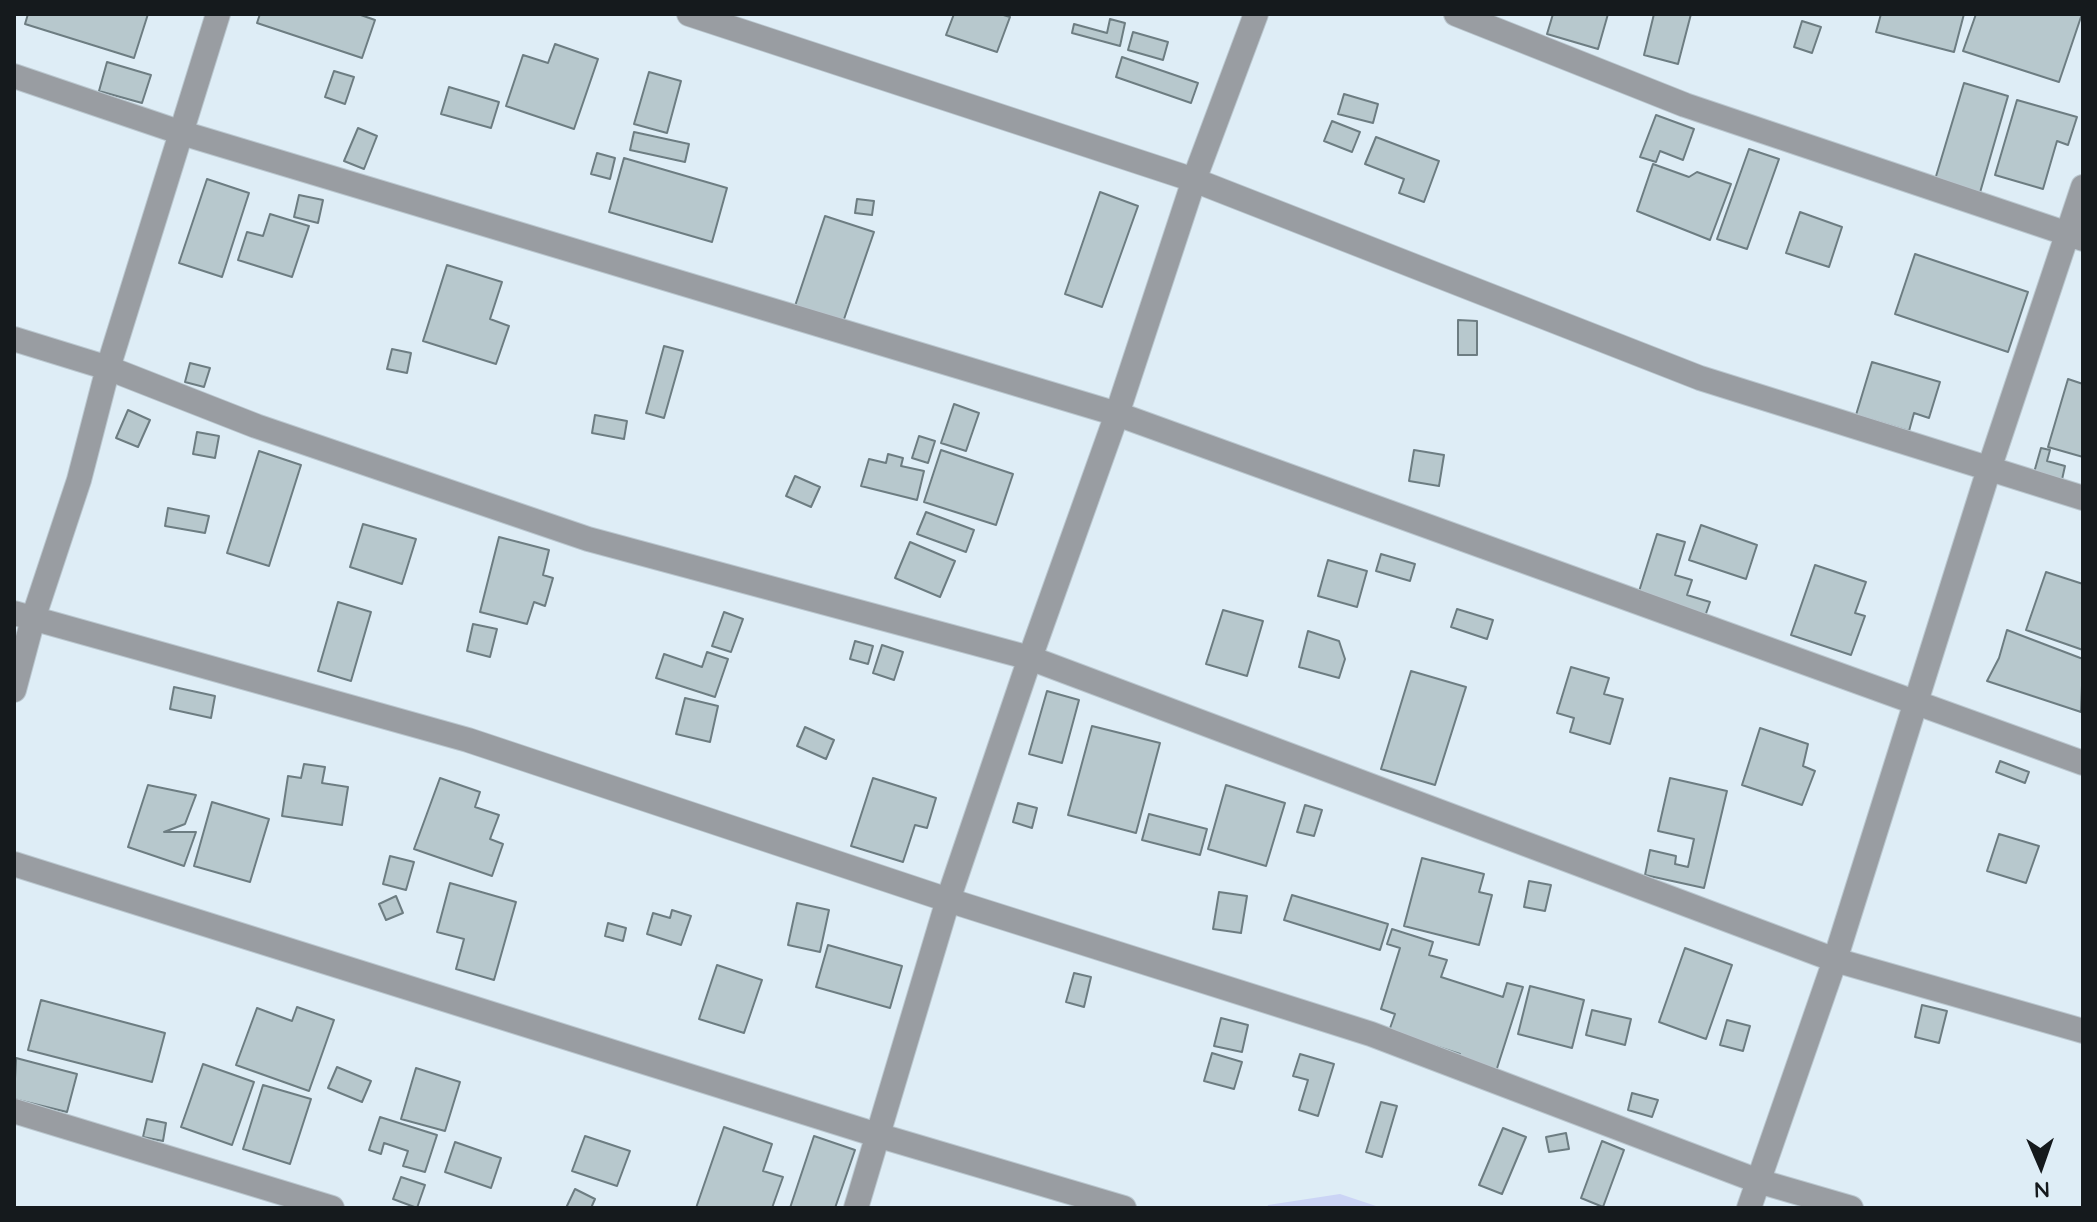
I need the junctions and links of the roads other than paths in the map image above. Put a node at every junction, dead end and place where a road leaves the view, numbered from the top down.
1 (218, 14) edge
2 (689, 14) edge
3 (1256, 14) edge
4 (1456, 14) edge
5 (14, 76) edge
6 (182, 133) junction
7 (1194, 180) junction
8 (2083, 187) edge
9 (2076, 236) edge
10 (14, 339) edge
11 (108, 368) junction
12 (1117, 414) junction
13 (1989, 469) junction
14 (2083, 498) edge
15 (24, 616) edge
16 (1030, 658) junction
17 (14, 690) edge
18 (1915, 704) junction
19 (2083, 763) edge
20 (14, 864) edge
21 (948, 900) junction
22 (1835, 960) junction
23 (2083, 1031) edge
24 (14, 1111) edge
25 (877, 1135) junction
26 (1758, 1181) junction
27 (332, 1208) edge
28 (856, 1208) edge
29 (1124, 1208) edge
30 (1749, 1208) edge
31 (1851, 1208) edge

1 - 6 street
2 - 7 street
3 - 7 street
4 - 9 street
5 - 6 street
6 - 11 street
6 - 12 street
7 - 12 street
7 - 13 street
8 - 9 street
9 - 13 street
10 - 11 street
11 - 15 street
11 - 16 street
12 - 16 street
12 - 18 street
13 - 14 street
13 - 18 street
15 - 17 street
15 - 21 street
16 - 21 street
16 - 22 street
18 - 19 street
18 - 22 street
20 - 25 street
21 - 25 street
21 - 26 street
22 - 23 street
22 - 26 street
24 - 27 street
25 - 28 street
25 - 29 street
26 - 30 street
26 - 31 street

